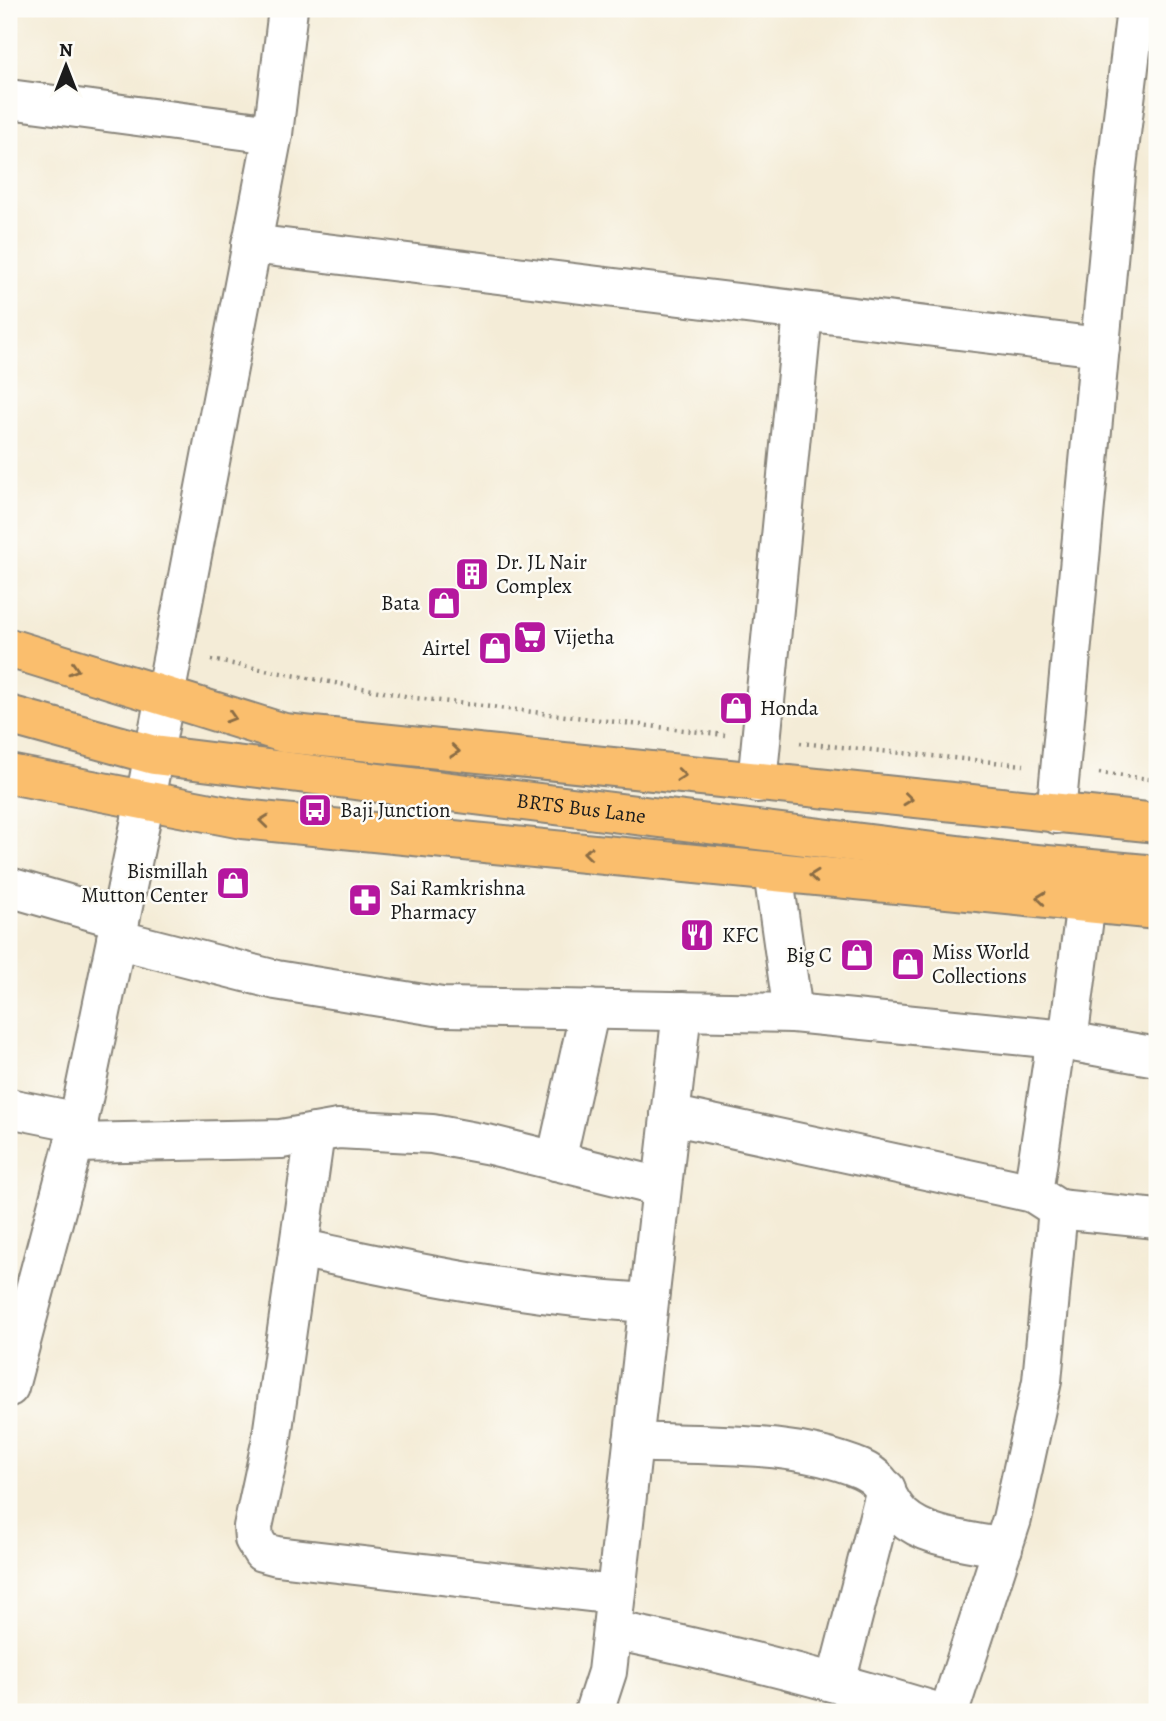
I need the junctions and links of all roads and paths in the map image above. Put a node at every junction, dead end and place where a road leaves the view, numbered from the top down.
1 (288, 9) edge
2 (1136, 9) edge
3 (1144, 55) edge
4 (9, 99) edge
5 (272, 134) junction
6 (251, 244) junction
7 (803, 312) junction
8 (1100, 347) junction
9 (9, 648) edge
10 (174, 653) junction
11 (166, 697) junction
12 (9, 715) edge
13 (761, 739) junction
14 (155, 755) junction
15 (1060, 769) junction
16 (9, 774) edge
17 (1157, 780) edge
18 (757, 783) junction
19 (145, 800) junction
20 (1056, 814) junction
21 (1157, 822) edge
22 (773, 872) junction
23 (1157, 875) edge
24 (9, 887) edge
25 (1086, 902) junction
26 (1157, 910) edge
27 (118, 929) junction
28 (590, 1009) junction
29 (682, 1011) junction
30 (793, 1013) junction
31 (1062, 1040) junction
32 (1157, 1057) edge
33 (9, 1108) edge
34 (670, 1115) junction
35 (76, 1133) junction
36 (315, 1133) junction
37 (556, 1161) junction
38 (661, 1187) junction
39 (1046, 1201) junction
40 (1157, 1219) edge
41 (299, 1248) junction
42 (649, 1303) junction
43 (9, 1387) edge
44 (633, 1442) junction
45 (886, 1489) junction
46 (1003, 1548) junction
47 (614, 1613) junction
48 (836, 1682) junction
49 (594, 1712) edge
50 (937, 1712) edge
51 (949, 1712) edge

1 - 5 street
2 - 3 street
3 - 8 street
4 - 5 street
5 - 6 street
6 - 7 street
6 - 10 street
7 - 8 street
7 - 13 street
8 - 15 street
9 -> 11 main road
10 - 11 street
10 - 13 path
11 - 14 street
11 -> 18 main road
12 - 14 main road, BRTS Bus Lane
13 - 15 path
13 - 18 street
14 - 19 street
14 - 23 main road, BRTS Bus Lane
15 - 17 path
15 - 20 street
16 - 19 main road
18 -> 20 main road
22 -> 19 main road
19 - 27 street
20 - 21 main road
25 -> 22 main road
22 - 30 street
24 - 27 street
25 - 26 main road
25 - 31 street
27 - 28 street
27 - 35 street
28 - 29 street
28 - 37 street
29 - 30 street
29 - 34 street
30 - 31 street
31 - 32 street
31 - 39 street
33 - 35 street
34 - 38 street
34 - 39 street
35 - 36 street
35 - 43 street
36 - 37 street
36 - 41 street
37 - 38 street
38 - 42 street
39 - 40 street
39 - 46 street
41 - 42 street
41 - 47 street
42 - 44 street
44 - 45 street
44 - 47 street
45 - 46 street
45 - 48 street
46 - 51 street
47 - 48 street
47 - 49 street
48 - 50 street

